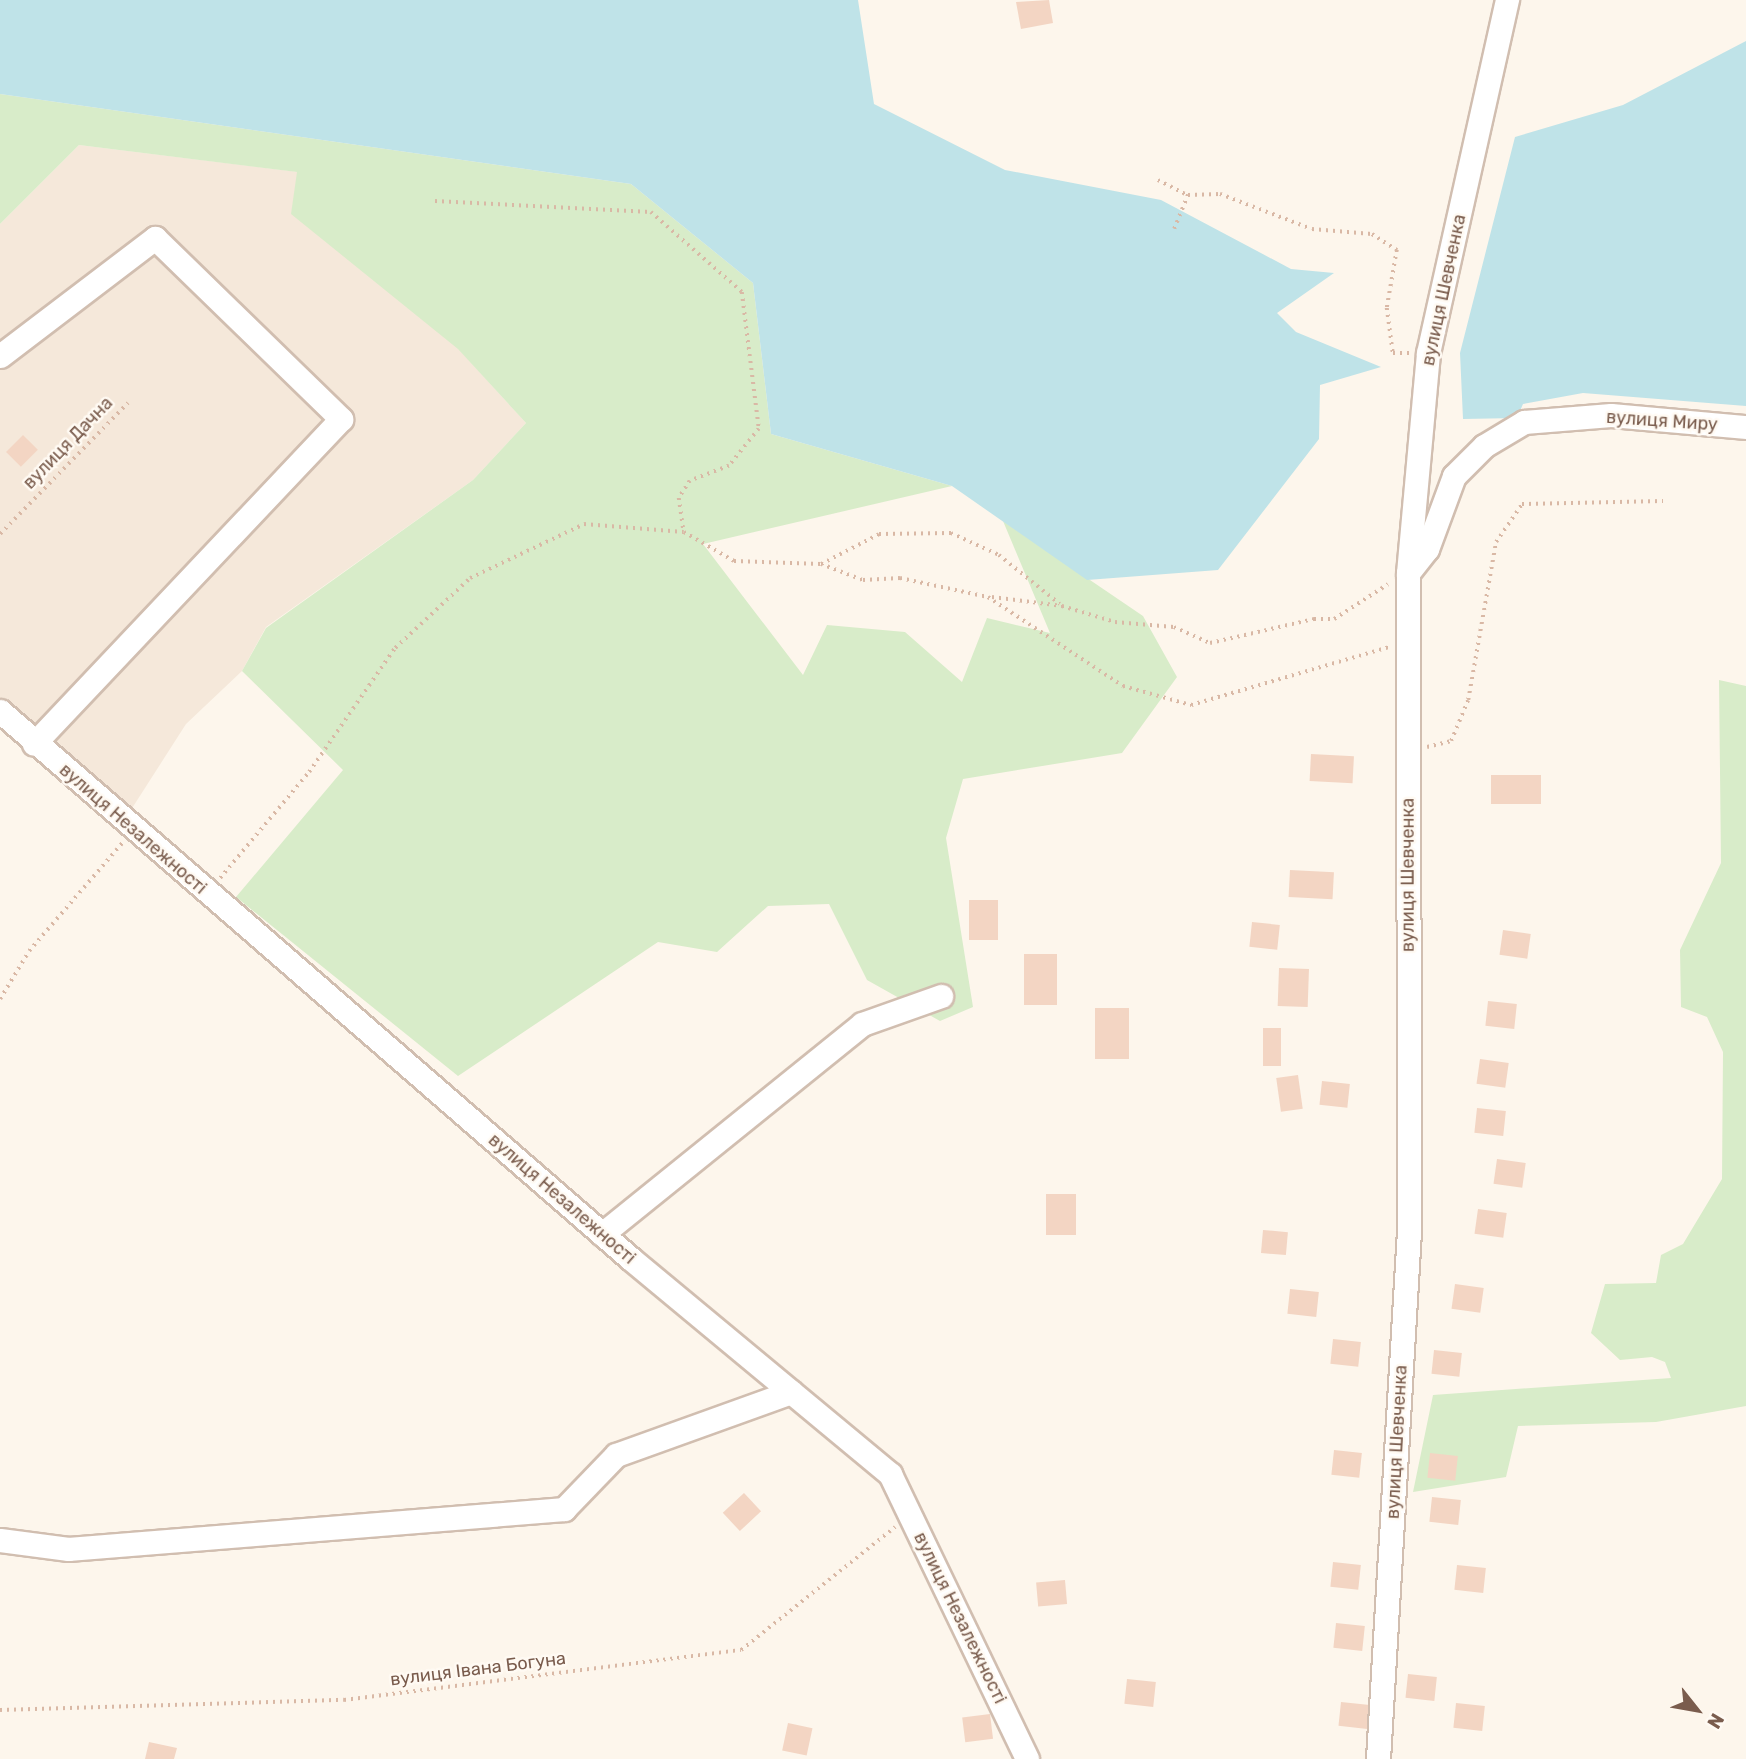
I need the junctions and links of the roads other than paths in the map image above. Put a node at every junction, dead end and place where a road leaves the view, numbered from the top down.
1 (1507, 0) edge
2 (0, 356) edge
3 (1746, 427) edge
4 (1408, 573) junction
5 (0, 711) edge
6 (34, 744) junction
7 (941, 996) dead end
8 (602, 1234) junction
9 (791, 1392) junction
10 (0, 1540) edge
11 (1027, 1759) edge
12 (1378, 1759) edge

1 - 4 street, вулиця Шевченка
2 - 6 street
3 - 4 street, вулиця Миру
4 - 12 street, вулиця Шевченка
5 - 6 street, вулиця Незалежності
6 - 8 street, вулиця Незалежності
7 - 8 street
8 - 9 street, вулиця Незалежності
9 - 10 street
9 - 11 street, вулиця Незалежності

